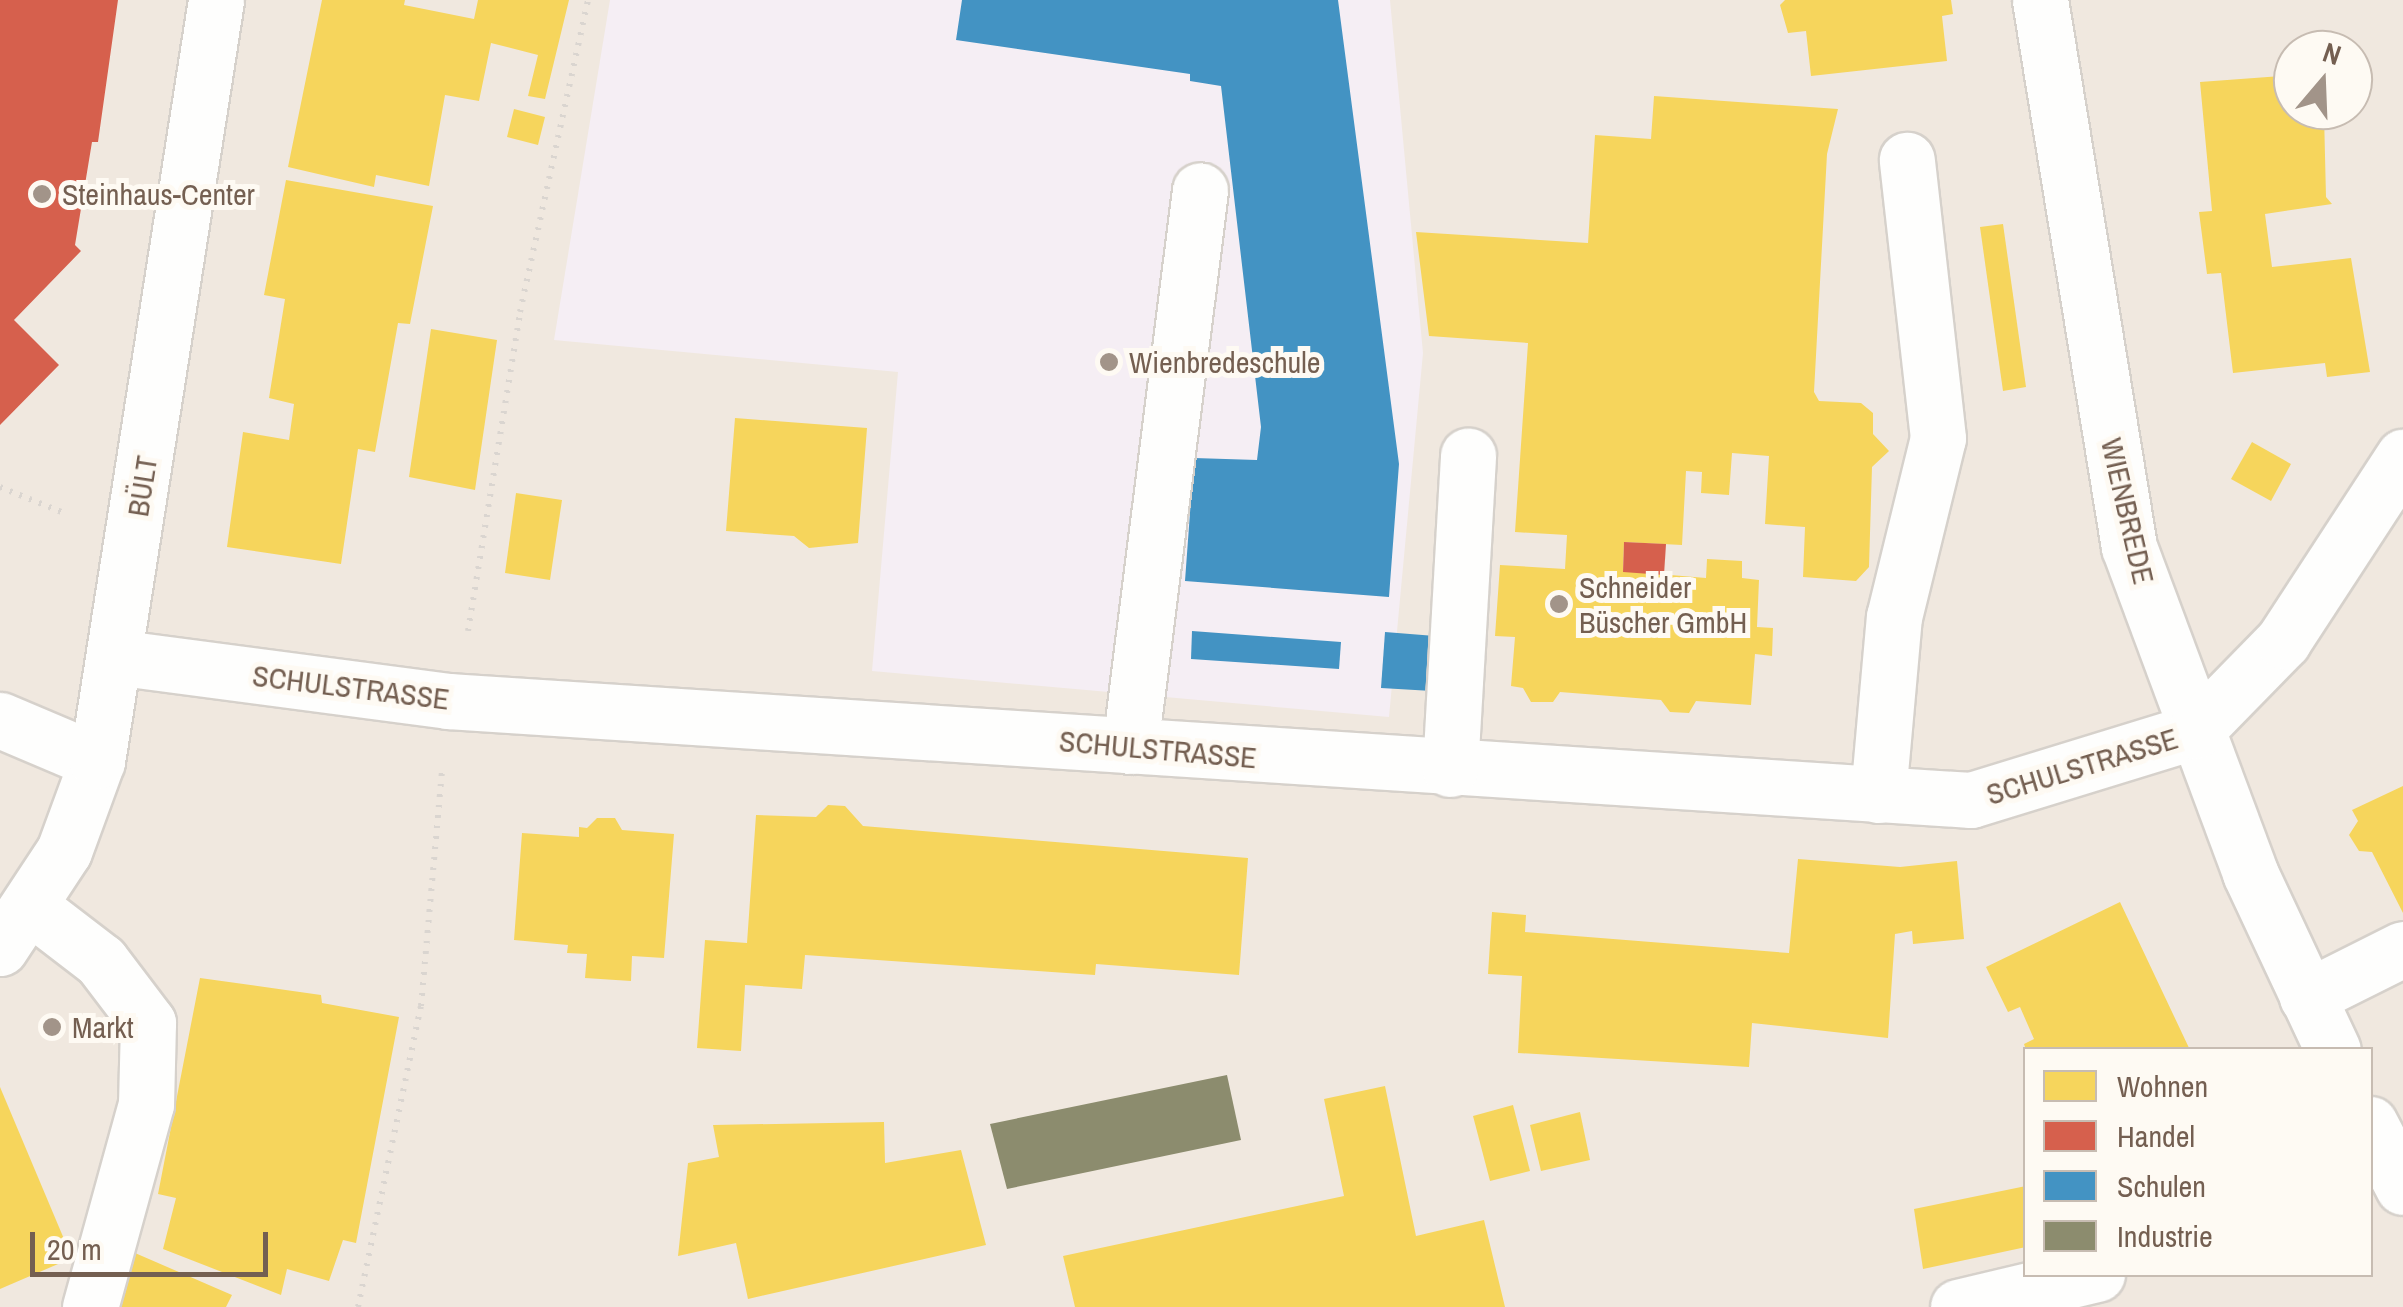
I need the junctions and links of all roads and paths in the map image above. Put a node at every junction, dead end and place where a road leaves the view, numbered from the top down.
1 (216, 0) edge
2 (588, 0) edge
3 (2040, 0) edge
4 (1907, 160) dead end
5 (1200, 190) dead end
6 (1468, 456) dead end
7 (2403, 457) edge
8 (114, 657) junction
9 (448, 700) junction
10 (0, 720) edge
11 (2195, 731) junction
12 (1130, 746) junction
13 (97, 760) junction
14 (1450, 769) junction
15 (1878, 795) junction
16 (16, 928) edge
17 (2403, 949) edge
18 (2307, 997) junction
19 (2332, 1047) edge
20 (2373, 1133) edge
21 (2390, 1182) edge
22 (2084, 1277) edge
23 (90, 1307) edge
24 (358, 1307) edge
25 (1958, 1307) edge

1 - 8 street, BÜLT
2 - 9 path
3 - 11 street, WIENBREDE
4 - 15 street
5 - 12 street
6 - 14 street
7 - 11 street
8 - 9 street, SCHULSTRASSE
8 - 13 street, BÜLT
9 - 12 street, SCHULSTRASSE
9 - 24 path
10 - 13 street
11 - 15 street, SCHULSTRASSE
11 - 18 street, WIENBREDE
12 - 14 street, SCHULSTRASSE
13 - 16 street, BÜLT
14 - 15 street, SCHULSTRASSE
16 - 23 street
17 - 18 street
18 - 19 street, WIENBREDE
20 - 21 street
22 - 25 street

